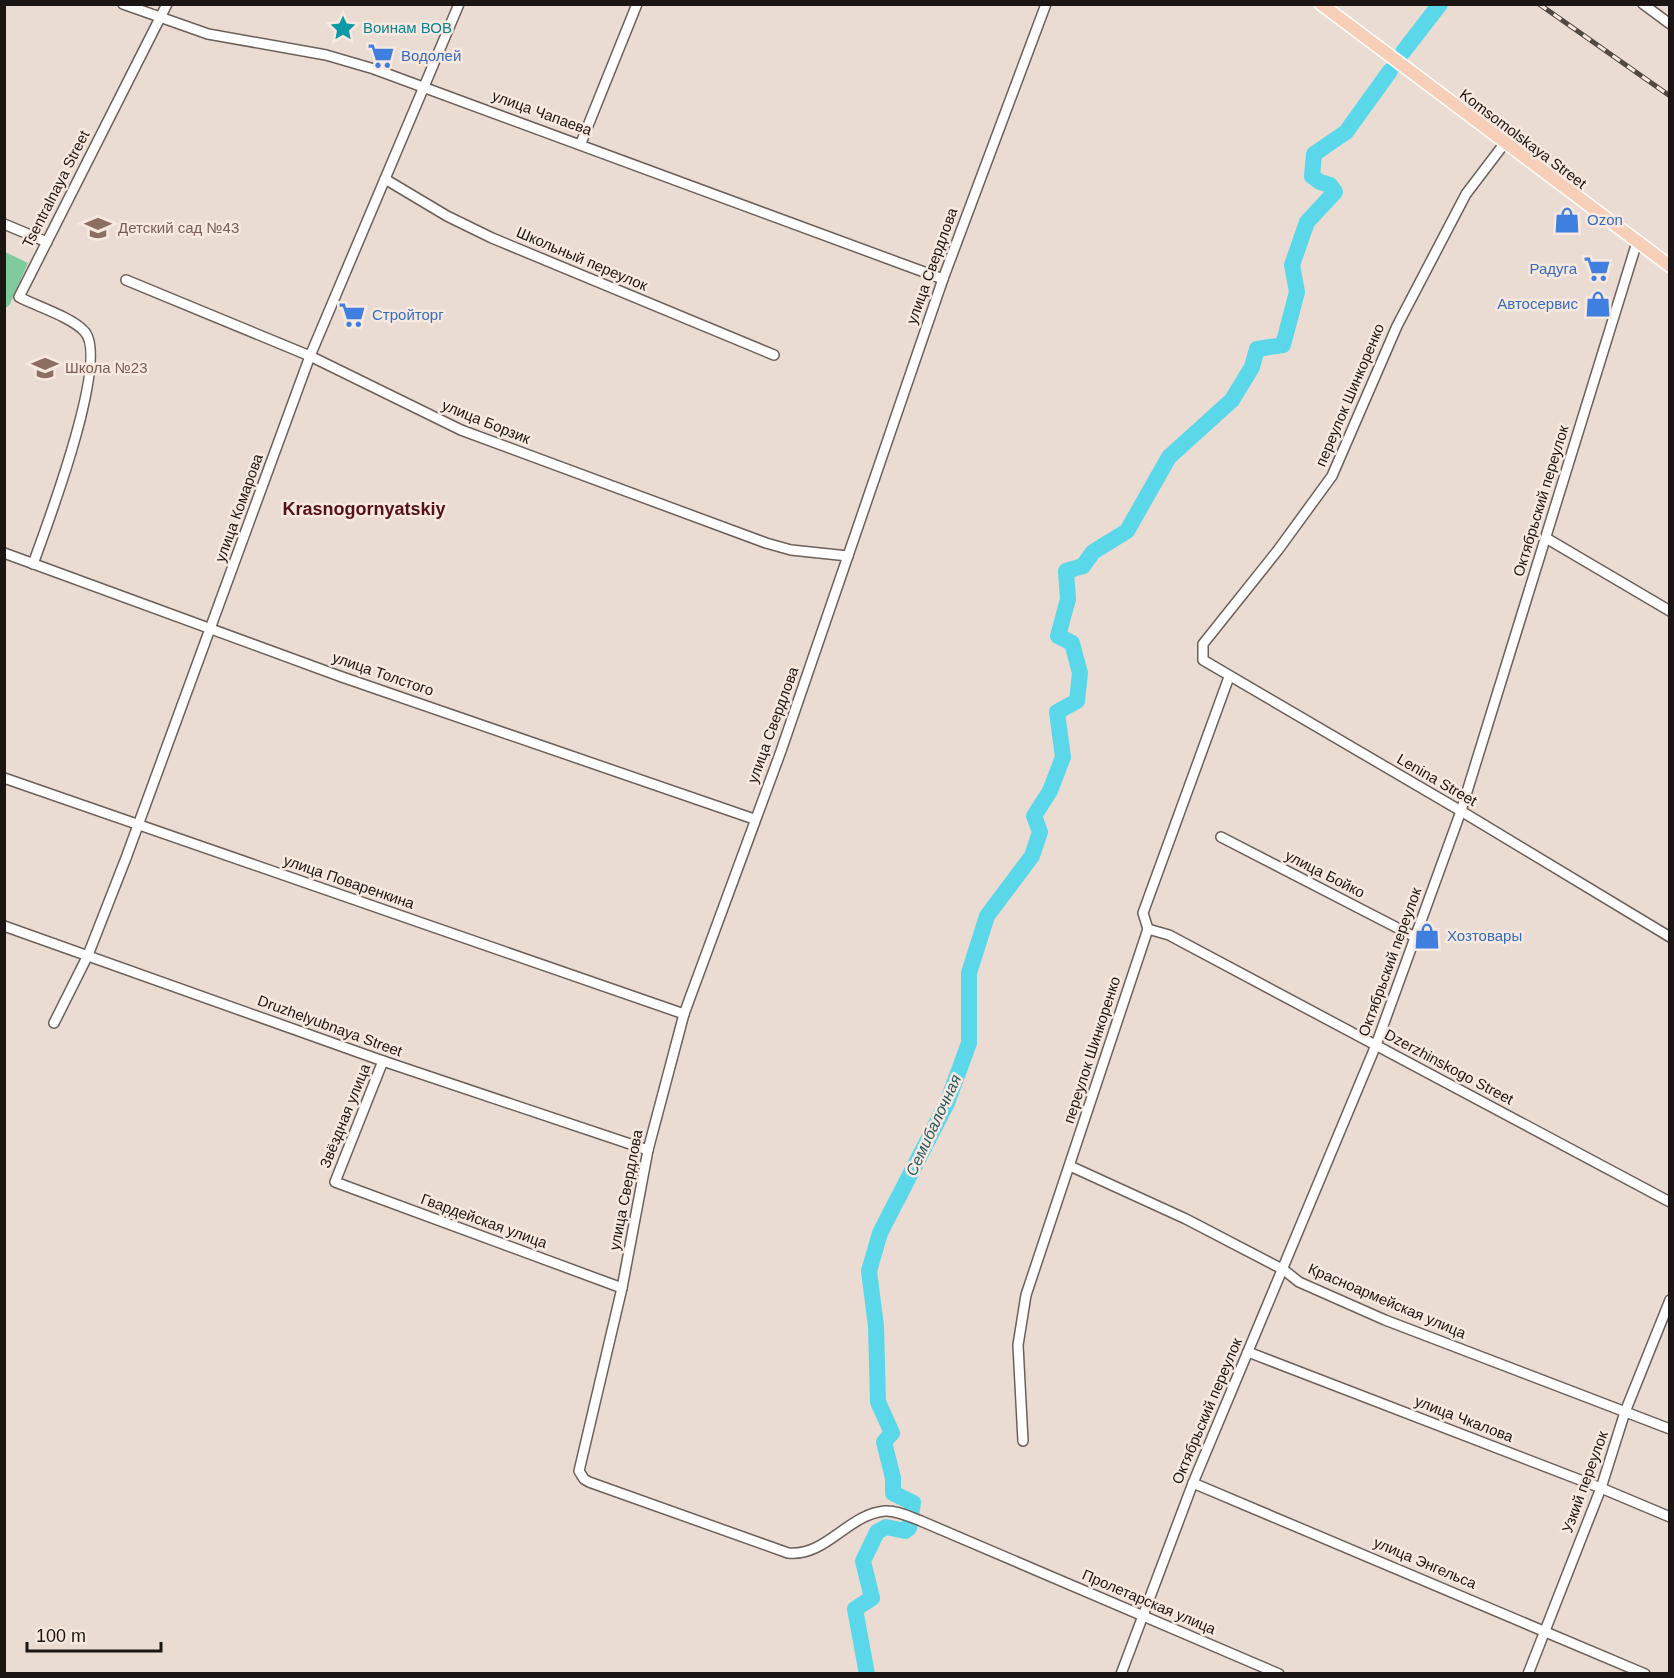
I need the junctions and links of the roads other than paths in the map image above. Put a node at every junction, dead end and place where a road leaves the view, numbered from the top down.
1 (123, 4) edge
2 (167, 4) edge
3 (459, 4) edge
4 (637, 4) edge
5 (1046, 4) edge
6 (1321, 4) edge
7 (1643, 4) edge
8 (160, 17) junction
9 (1670, 24) edge
10 (424, 85) junction
11 (581, 143) junction
12 (1504, 144) junction
13 (385, 179) junction
14 (4, 224) edge
15 (47, 242) junction
16 (1637, 242) junction
17 (1670, 266) edge
18 (943, 279) junction
19 (126, 280) dead end
20 (774, 355) dead end
21 (310, 356) junction
22 (1546, 538) junction
23 (4, 553) edge
24 (848, 556) junction
25 (33, 564) junction
26 (1670, 610) edge
27 (211, 628) junction
28 (1203, 644) joint
29 (1229, 677) junction
30 (4, 778) edge
31 (1461, 811) junction
32 (754, 819) junction
33 (138, 824) junction
34 (1221, 837) dead end
35 (4, 926) edge
36 (1148, 929) junction
37 (1415, 937) junction
38 (1670, 937) edge
39 (87, 955) junction
40 (684, 1014) junction
41 (54, 1023) dead end
42 (1376, 1045) junction
43 (383, 1060) junction
44 (648, 1150) junction
45 (1070, 1166) junction
46 (335, 1182) joint
47 (1670, 1202) edge
48 (1284, 1270) junction
49 (622, 1288) junction
50 (1670, 1299) edge
51 (1248, 1352) junction
52 (1625, 1412) junction
53 (1670, 1429) edge
54 (1023, 1441) dead end
55 (579, 1471) joint
56 (1193, 1483) junction
57 (1601, 1488) junction
58 (1670, 1517) edge
59 (1142, 1615) junction
60 (1545, 1629) junction
61 (1121, 1674) edge
62 (1279, 1674) edge
63 (1528, 1674) edge
64 (1645, 1674) edge

1 - 8 street, улица Чапаева
2 - 8 street, Tsentralnaya Street
3 - 10 street, улица Комарова
4 - 11 street
5 - 18 street, улица Свердлова
6 - 12 main road, Komsomolskaya Street
7 - 9 street
8 - 10 street, улица Чапаева
8 - 15 street, Tsentralnaya Street
10 - 11 street, улица Чапаева
10 - 13 street, улица Комарова
11 - 18 street, улица Чапаева
12 - 16 main road, Komsomolskaya Street
12 - 28 street, переулок Шинкоренко
13 - 20 street, Школьный переулок
13 - 21 street, улица Комарова
14 - 15 street
15 - 25 street, Tsentralnaya Street
16 - 17 main road, Komsomolskaya Street
16 - 22 street, Октябрьский переулок
18 - 24 street, улица Свердлова
19 - 21 street, улица Борзик
21 - 24 street, улица Борзик
21 - 27 street, улица Комарова
22 - 26 street
22 - 31 street, Октябрьский переулок
23 - 25 street, улица Толстого
24 - 32 street, улица Свердлова
25 - 27 street, улица Толстого
27 - 32 street, улица Толстого
27 - 33 street, улица Комарова
28 - 29 street, Lenina Street
29 - 31 street, Lenina Street
29 - 36 street, переулок Шинкоренко
30 - 33 street, улица Поваренкина
31 - 37 street, Октябрьский переулок
31 - 38 street, Lenina Street
32 - 40 street, улица Свердлова
33 - 39 street, улица Комарова
33 - 40 street, улица Поваренкина
34 - 37 street, улица Бойко
35 - 39 street, Druzhelyubnaya Street
36 - 42 street, Dzerzhinskogo Street
36 - 45 street, переулок Шинкоренко
37 - 42 street, Октябрьский переулок
39 - 41 street, улица Комарова
39 - 43 street, Druzhelyubnaya Street
40 - 44 street, улица Свердлова
42 - 47 street, Dzerzhinskogo Street
42 - 48 street, Октябрьский переулок
43 - 44 street, Druzhelyubnaya Street
43 - 46 street, Звёздная улица
44 - 49 street, улица Свердлова
45 - 48 street, Красноармейская улица
45 - 54 street, переулок Шинкоренко
46 - 49 street, Гвардейская улица
48 - 51 street, Октябрьский переулок
48 - 52 street, Красноармейская улица
49 - 55 street, улица Свердлова
50 - 52 street, Узкий переулок
51 - 56 street, Октябрьский переулок
51 - 57 street, улица Чкалова
52 - 53 street, Красноармейская улица
52 - 57 street, Узкий переулок
55 - 59 street, Пролетарская улица
56 - 59 street, Октябрьский переулок
56 - 60 street, улица Энгельса
57 - 58 street, улица Чкалова
57 - 60 street, Узкий переулок
59 - 61 street, Октябрьский переулок
59 - 62 street, Пролетарская улица
60 - 63 street, Узкий переулок
60 - 64 street, улица Энгельса

